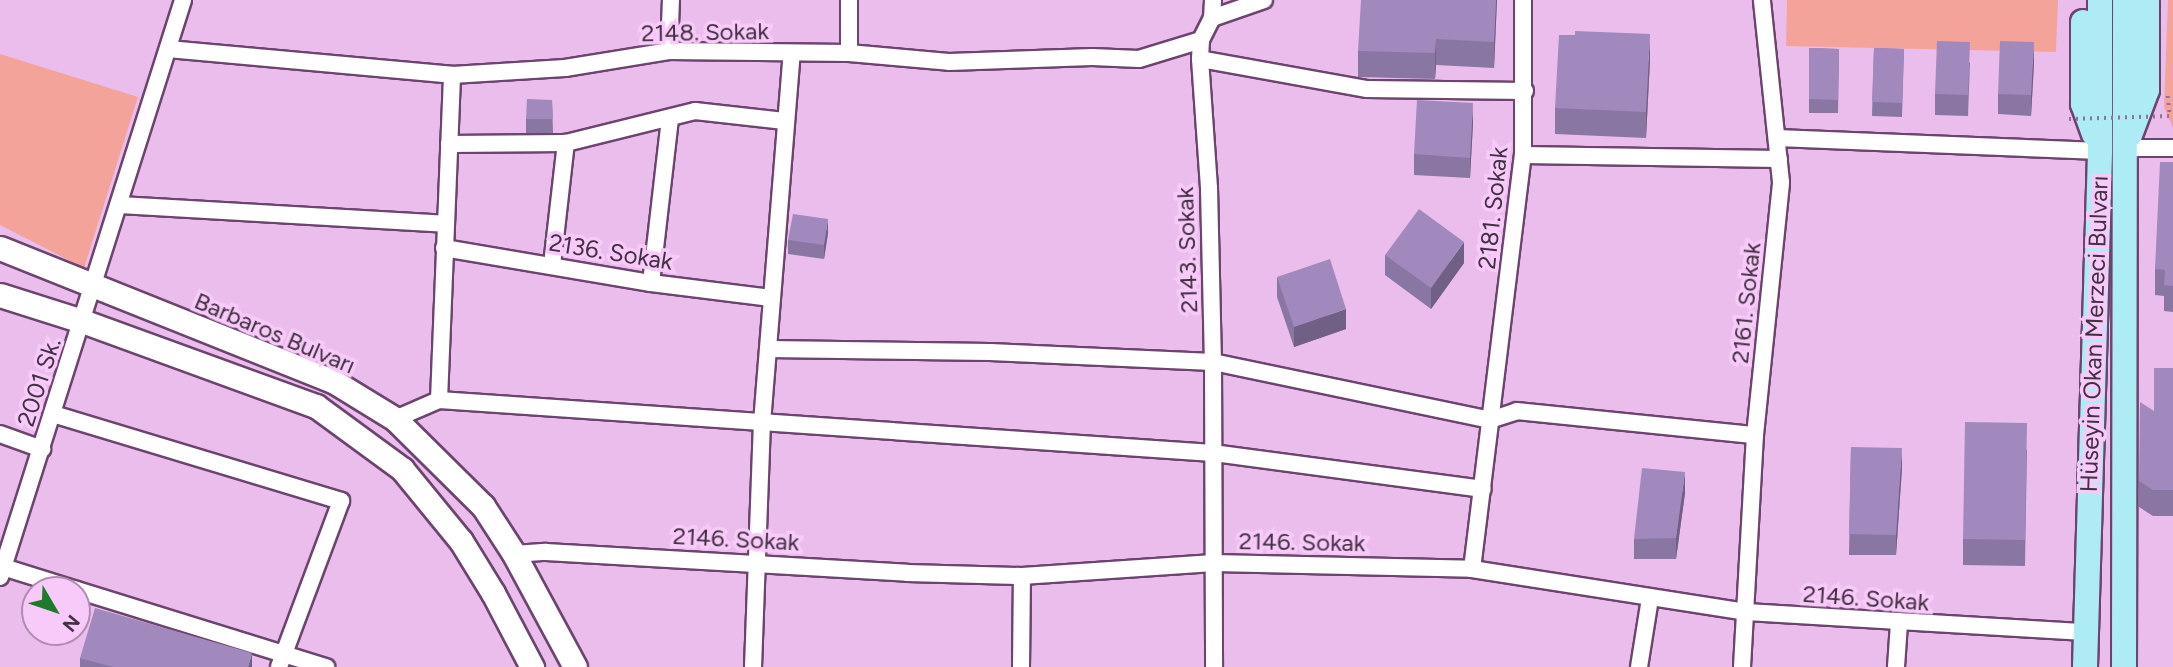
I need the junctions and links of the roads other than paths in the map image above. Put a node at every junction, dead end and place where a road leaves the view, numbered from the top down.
1 (183, 0) edge
2 (671, 0) edge
3 (849, 0) edge
4 (1213, 0) edge
5 (1264, 0) edge
6 (1524, 0) edge
7 (1762, 0) edge
8 (2083, 0) edge
9 (2100, 0) edge
10 (2125, 0) edge
11 (2147, 0) edge
12 (1212, 18) junction
13 (1201, 40) junction
14 (168, 49) junction
15 (669, 51) junction
16 (792, 53) junction
17 (849, 53) junction
18 (1200, 59) junction
19 (452, 75) junction
20 (1525, 92) junction
21 (670, 118) junction
22 (784, 121) junction
23 (1777, 138) junction
24 (566, 143) junction
25 (449, 144) junction
26 (2125, 148) junction
27 (2173, 148) edge
28 (2100, 151) junction
29 (1523, 155) junction
30 (1779, 159) junction
31 (119, 205) junction
32 (445, 224) junction
33 (0, 248) edge
34 (444, 248) junction
35 (552, 265) junction
36 (651, 283) junction
37 (93, 287) junction
38 (0, 295) edge
39 (771, 298) junction
40 (82, 321) junction
41 (768, 349) junction
42 (1213, 362) junction
43 (439, 400) junction
44 (53, 414) junction
45 (395, 419) junction
46 (1490, 420) junction
47 (762, 423) junction
48 (0, 434) edge
49 (1755, 435) junction
50 (42, 449) junction
51 (1213, 453) junction
52 (1483, 489) junction
53 (514, 554) junction
54 (759, 563) junction
55 (1214, 563) junction
56 (1472, 569) junction
57 (2, 572) edge
58 (1022, 576) junction
59 (21, 577) edge
60 (91, 595) edge
61 (1650, 598) junction
62 (1746, 612) junction
63 (1899, 623) junction
64 (2085, 632) junction
65 (280, 660) edge
66 (326, 667) edge
67 (532, 667) edge
68 (575, 667) edge
69 (753, 667) edge
70 (1021, 667) edge
71 (1214, 667) edge
72 (1639, 667) edge
73 (1742, 667) edge
74 (1896, 667) edge
75 (2085, 667) edge
76 (2124, 667) edge

1 - 14 street, 2001 Sk.
2 - 15 street
3 - 17 street
4 - 12 street, 2143. Sokak
5 - 12 street
6 - 20 street, 2181. Sokak
7 - 23 street, 2161. Sokak
8 - 28 main road
9 - 28 main road, Hüseyin Okan Merzeci Bulvarı
10 - 26 main road, Hüseyin Okan Merzeci Bulvarı
11 - 26 main road
12 - 13 street, 2143. Sokak
13 - 17 street, 2148. Sokak
13 - 18 street, 2143. Sokak
14 - 19 street, 2148. Sokak
14 - 31 street, 2001 Sk.
15 - 16 street, 2148. Sokak
15 - 19 street, 2148. Sokak
16 - 17 street, 2148. Sokak
16 - 22 street
18 - 20 street
18 - 42 street, 2143. Sokak
19 - 25 street
20 - 29 street, 2181. Sokak
21 - 22 street
21 - 24 street
21 - 36 street
22 - 39 street
23 - 28 street
23 - 30 street, 2161. Sokak
24 - 25 street
24 - 35 street
25 - 32 street
26 - 27 street
26 - 76 main road, Hüseyin Okan Merzeci Bulvarı
28 - 64 main road, Hüseyin Okan Merzeci Bulvarı
29 - 30 street
29 - 46 street, 2181. Sokak
30 - 49 street, 2161. Sokak
31 - 32 street
31 - 37 street, 2001 Sk.
32 - 34 street
33 - 37 street, Barbaros Bulvarı
34 - 35 street, 2136. Sokak
34 - 43 street
35 - 36 street, 2136. Sokak
36 - 39 street, 2136. Sokak
37 - 40 street, 2001 Sk.
37 - 45 street, Barbaros Bulvarı
38 - 40 street
39 - 41 street
40 - 44 street, 2001 Sk.
40 - 67 street
41 - 42 street
41 - 47 street
42 - 46 street
42 - 51 street, 2143. Sokak
43 - 45 street
43 - 47 street
44 - 50 street, 2001 Sk.
44 - 65 street
45 - 53 street, Barbaros Bulvarı
46 - 49 street
46 - 52 street, 2181. Sokak
47 - 51 street
47 - 54 street
48 - 50 street
49 - 62 street, 2161. Sokak
50 - 57 street, 2001 Sk.
51 - 52 street
51 - 55 street, 2143. Sokak
52 - 56 street, 2181. Sokak
53 - 54 street, 2146. Sokak
53 - 68 street, Barbaros Bulvarı
54 - 58 street, 2146. Sokak
54 - 69 street
55 - 56 street, 2146. Sokak
55 - 58 street, 2146. Sokak
55 - 71 street, 2143. Sokak
56 - 61 street, 2146. Sokak
57 - 59 street
58 - 70 street
60 - 65 street
61 - 62 street, 2146. Sokak
61 - 72 street
62 - 63 street, 2146. Sokak
62 - 73 street, 2161. Sokak
63 - 64 street, 2146. Sokak
63 - 74 street
64 - 75 main road, Hüseyin Okan Merzeci Bulvarı
65 - 66 street

